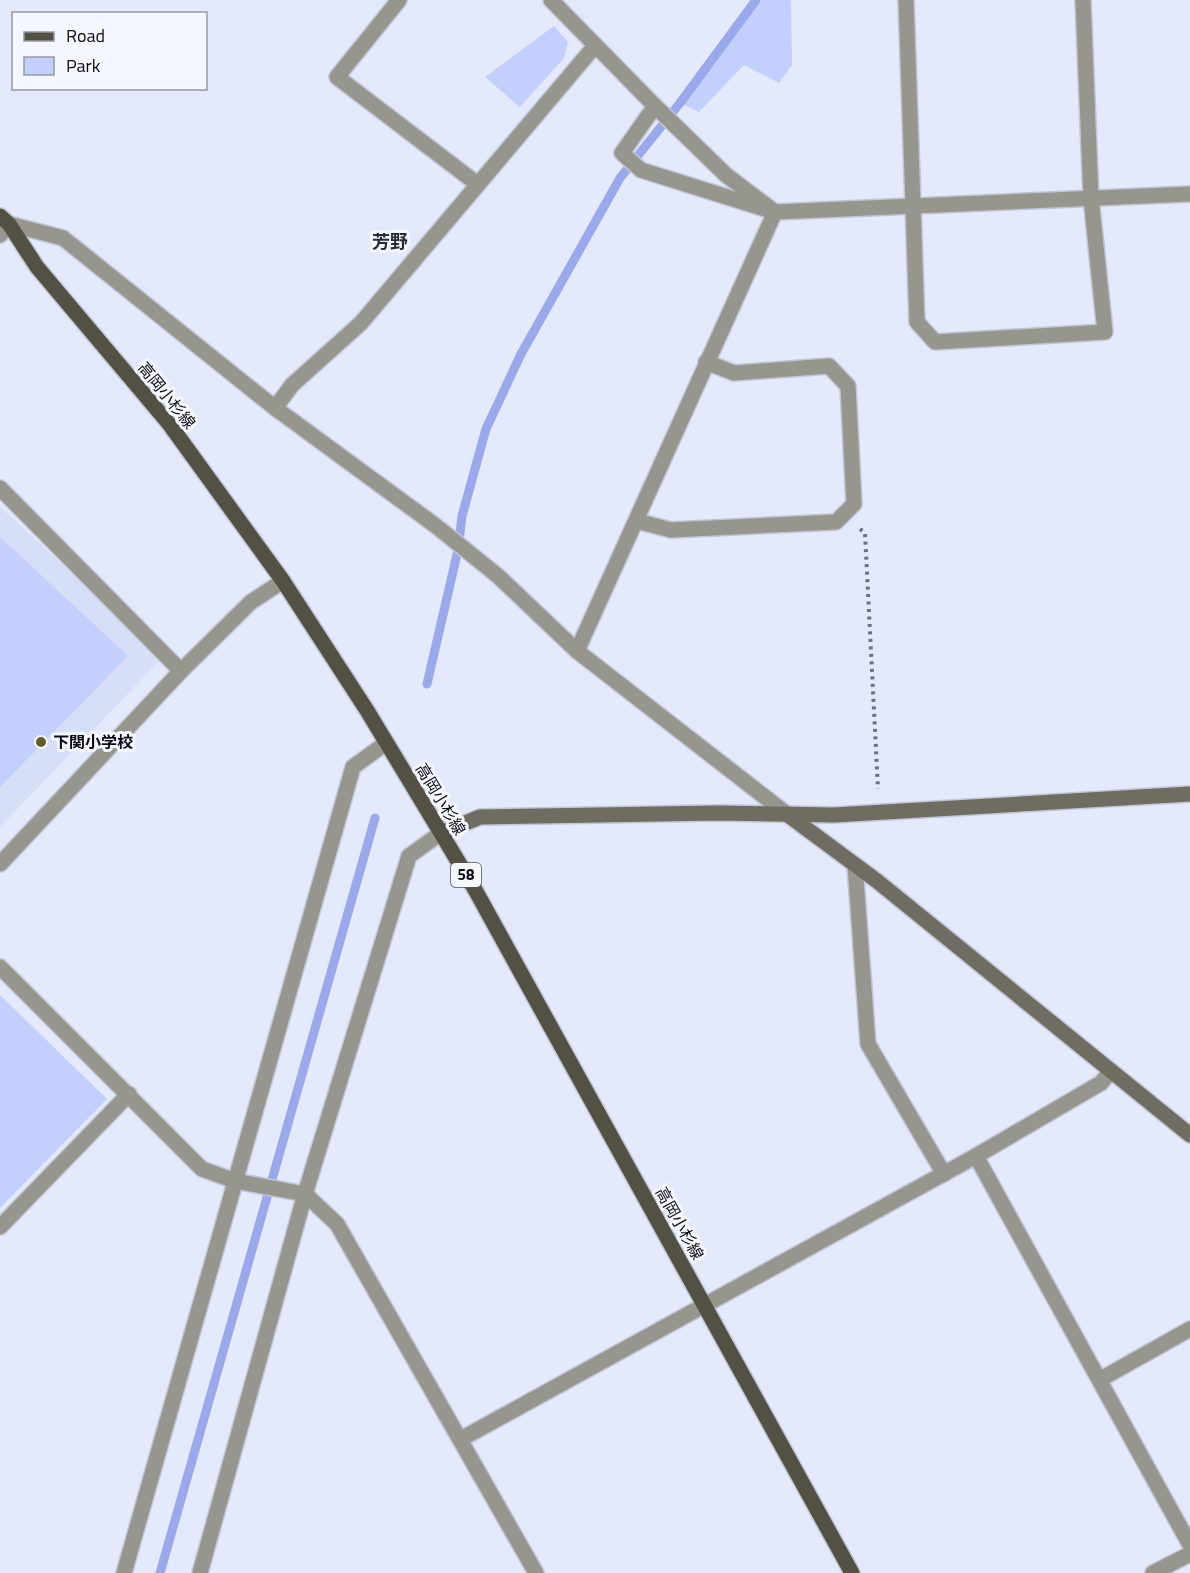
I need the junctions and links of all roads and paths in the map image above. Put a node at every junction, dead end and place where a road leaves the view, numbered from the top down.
1 (399, 0) edge
2 (551, 0) edge
3 (906, 0) edge
4 (1083, 0) edge
5 (594, 47) junction
6 (657, 109) junction
7 (476, 183) junction
8 (1190, 194) edge
9 (1091, 198) junction
10 (913, 207) junction
11 (775, 212) junction
12 (3, 225) edge
13 (706, 362) junction
14 (275, 408) junction
15 (0, 488) edge
16 (846, 512) junction
17 (637, 520) junction
18 (283, 581) junction
19 (577, 651) junction
20 (181, 671) junction
21 (386, 743) junction
22 (1190, 794) edge
23 (879, 813) junction
24 (788, 815) junction
25 (441, 833) junction
26 (0, 864) edge
27 (855, 864) junction
28 (0, 966) edge
29 (1110, 1072) junction
30 (129, 1094) junction
31 (1190, 1135) edge
32 (976, 1156) junction
33 (944, 1174) junction
34 (235, 1180) junction
35 (305, 1194) junction
36 (0, 1227) edge
37 (704, 1304) junction
38 (1190, 1329) edge
39 (1101, 1379) junction
40 (461, 1438) junction
41 (1190, 1545) edge
42 (1190, 1554) edge
43 (530, 1571) edge
44 (124, 1573) edge
45 (200, 1573) edge
46 (852, 1573) edge
47 (1153, 1573) edge

1 - 7 street
2 - 5 street
3 - 10 street
4 - 9 street
5 - 6 street
5 - 7 street
6 - 11 street
6 - 11 street
7 - 14 street
8 - 9 street
9 - 10 street
9 - 10 street
10 - 11 street
11 - 13 street
12 - 14 street
12 - 18 main road, 高岡小杉線 / 58
13 - 16 street
13 - 17 street
14 - 19 street
15 - 20 street
16 - 17 street
16 - 23 path
17 - 19 street
18 - 20 street
18 - 21 main road, 高岡小杉線 / 58
19 - 24 street
20 - 26 street
21 - 25 main road, 高岡小杉線 / 58
21 - 34 street
22 - 23 street
23 - 24 street
24 - 25 street
24 - 27 street
25 - 35 street
25 - 37 main road, 高岡小杉線 / 58
27 - 29 street
27 - 33 street
28 - 30 street
29 - 31 street
29 - 32 street
30 - 34 street
30 - 36 street
32 - 33 street
32 - 39 street
33 - 37 street
34 - 35 street
34 - 44 street
35 - 40 street
35 - 45 street
37 - 40 street
37 - 46 main road, 高岡小杉線 / 58
38 - 39 street
39 - 41 street
40 - 43 street
42 - 47 street

